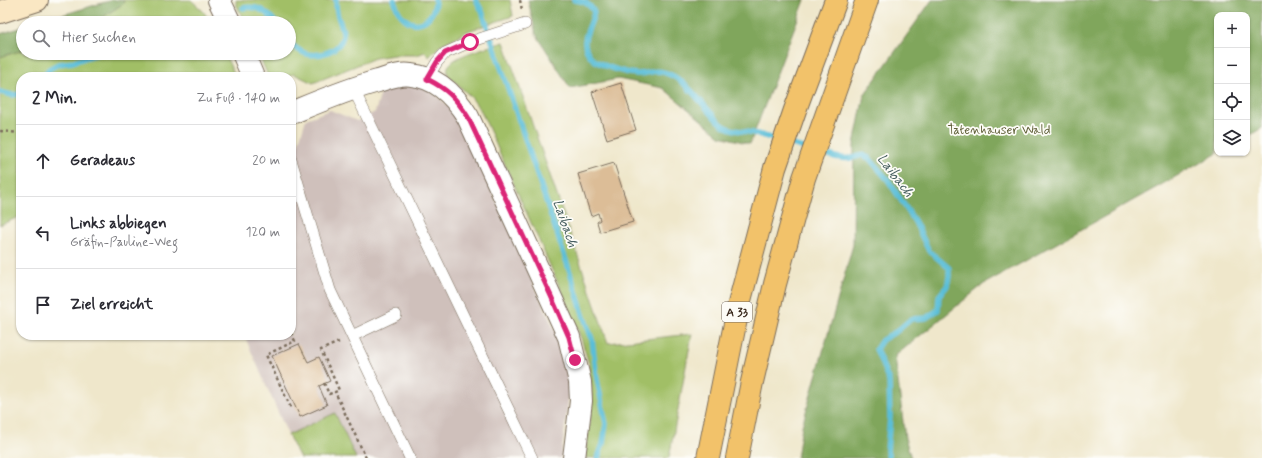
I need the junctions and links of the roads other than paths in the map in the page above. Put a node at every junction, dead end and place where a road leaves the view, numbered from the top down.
1 (37, 0) edge
2 (220, 0) edge
3 (836, 0) edge
4 (867, 0) edge
5 (0, 12) edge
6 (227, 16) edge
7 (525, 24) dead end
8 (246, 60) edge
9 (251, 72) edge
10 (427, 79) junction
11 (353, 88) junction
12 (296, 111) edge
13 (296, 177) edge
14 (396, 315) dead end
15 (352, 336) junction
16 (410, 458) edge
17 (532, 458) edge
18 (574, 458) edge
19 (708, 458) edge
20 (737, 458) edge

1 - 5 main road
2 - 6 street
3 - 19 highway, A 33
4 - 20 highway, A 33
7 - 10 lane
8 - 9 street
10 - 11 street
10 - 18 street
11 - 12 street
11 - 17 lane
13 - 15 lane
14 - 15 lane
15 - 16 lane

